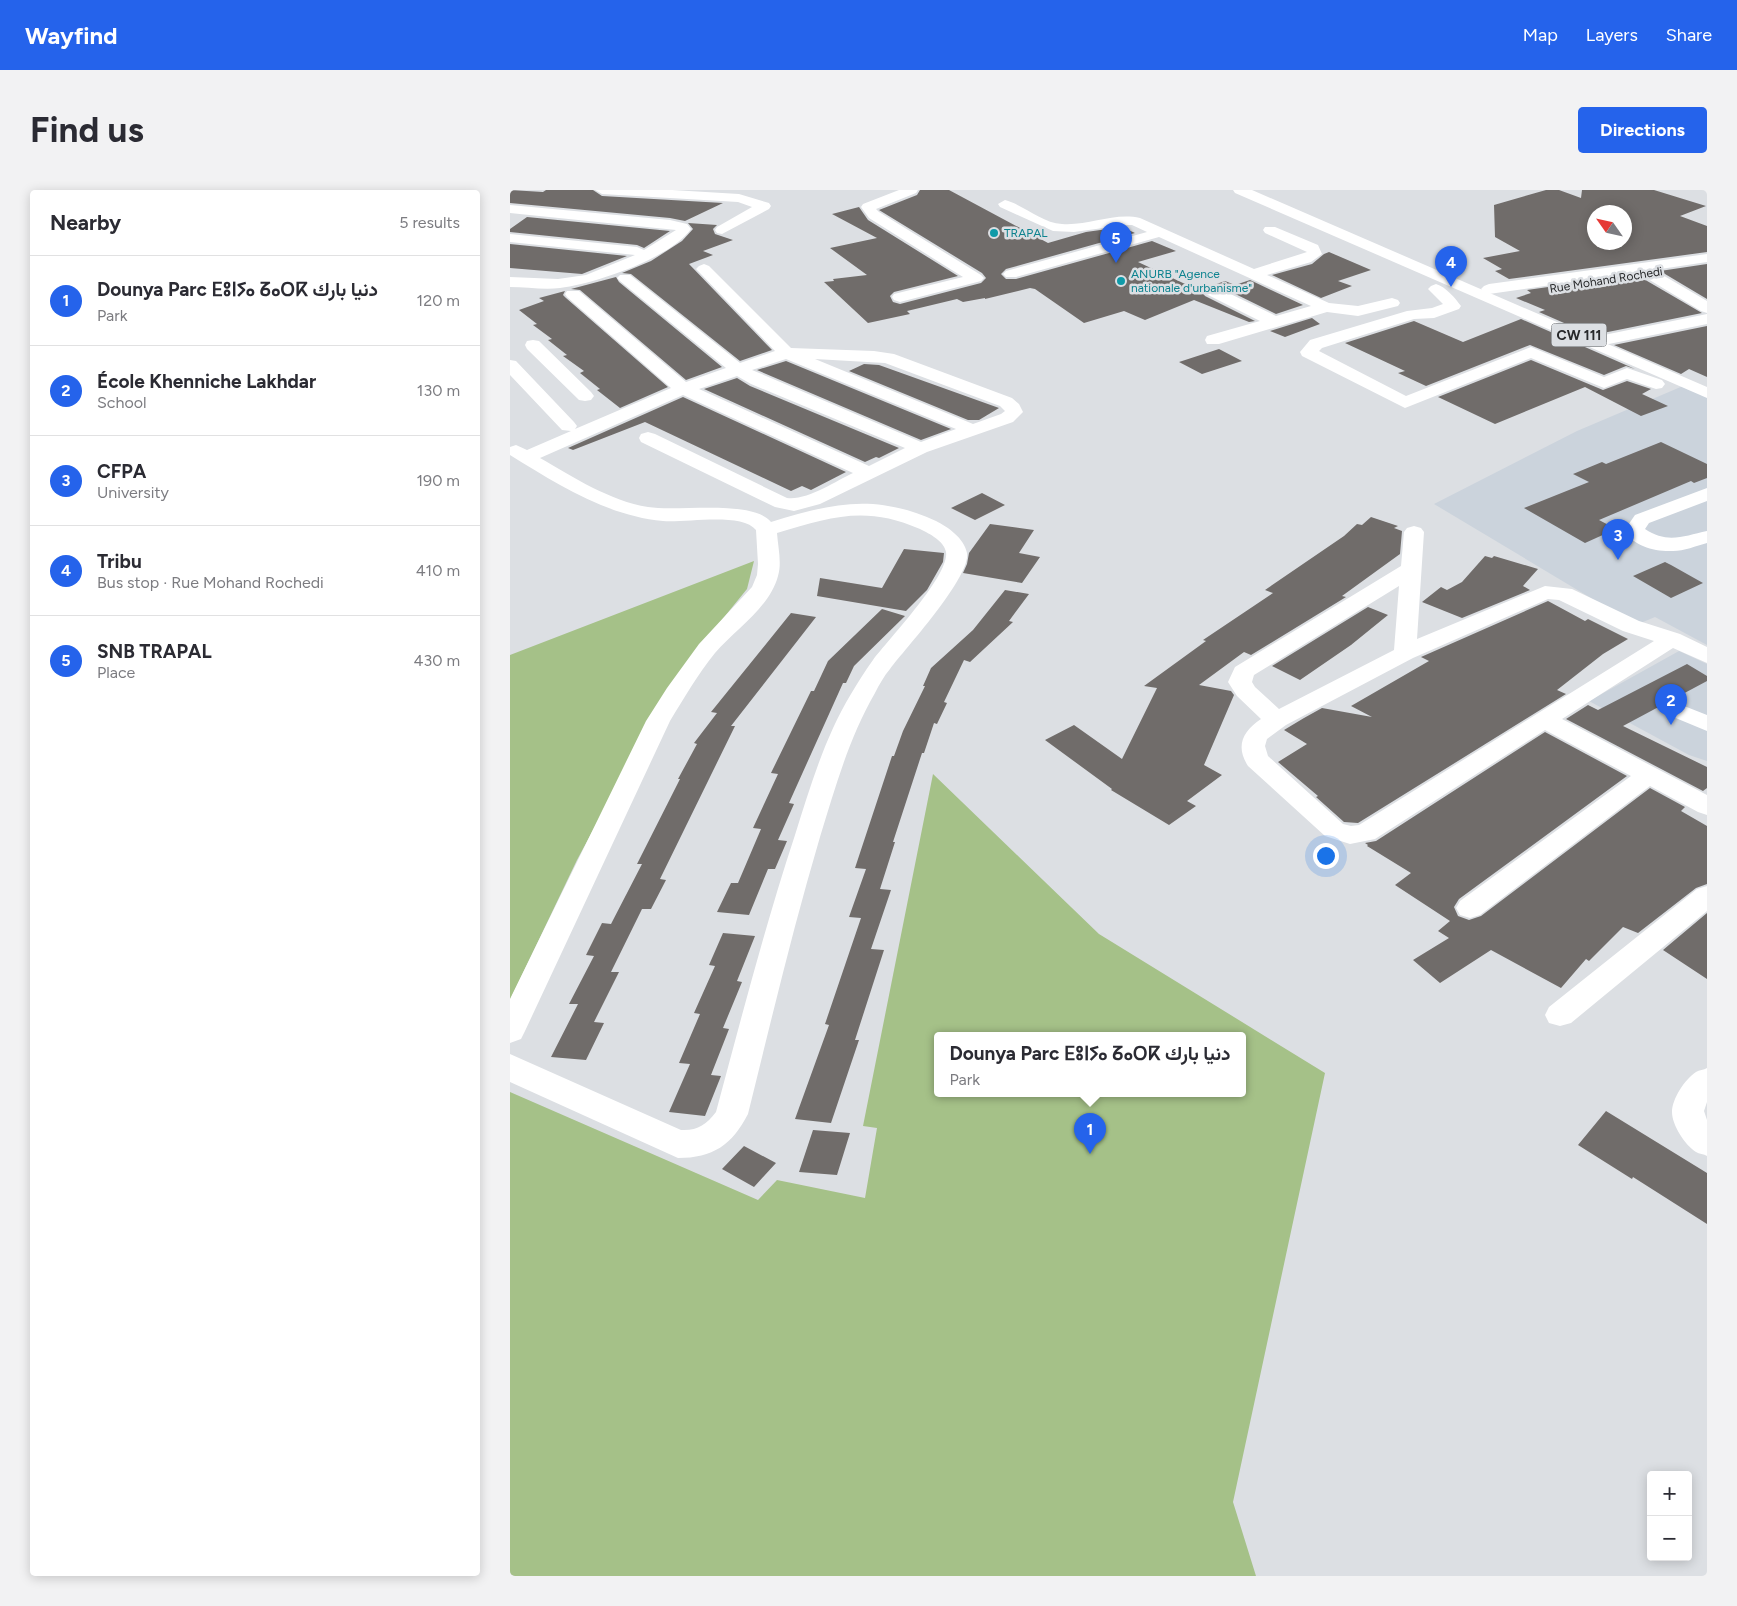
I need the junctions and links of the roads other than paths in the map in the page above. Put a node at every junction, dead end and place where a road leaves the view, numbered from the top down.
1 (602, 190) edge
2 (911, 190) edge
3 (1240, 190) edge
4 (1263, 190) edge
5 (1005, 204) dead end
6 (510, 209) edge
7 (722, 230) dead end
8 (1270, 230) dead end
9 (1161, 232) junction
10 (510, 238) edge
11 (637, 251) dead end
12 (1707, 258) edge
13 (956, 264) junction
14 (1707, 265) edge
15 (704, 269) dead end
16 (930, 271) dead end
17 (1648, 272) junction
18 (1011, 274) dead end
19 (1252, 274) junction
20 (625, 278) dead end
21 (510, 282) edge
22 (1489, 289) junction
23 (1428, 290) junction
24 (1212, 292) dead end
25 (573, 294) dead end
26 (900, 296) dead end
27 (1505, 296) junction
28 (1326, 307) junction
29 (1707, 308) edge
30 (1707, 319) edge
31 (1274, 322) junction
32 (1213, 340) dead end
33 (1604, 340) junction
34 (533, 345) dead end
35 (786, 353) junction
36 (550, 362) junction
37 (513, 369) edge
38 (737, 369) junction
39 (1656, 384) dead end
40 (1707, 386) edge
41 (683, 388) junction
42 (1707, 393) edge
43 (585, 396) dead end
44 (634, 409) junction
45 (568, 426) junction
46 (973, 430) junction
47 (648, 438) dead end
48 (920, 448) junction
49 (516, 450) edge
50 (869, 473) junction
51 (1707, 494) edge
52 (766, 530) junction
53 (1414, 532) dead end
54 (1707, 537) edge
55 (1410, 570) junction
56 (1672, 639) junction
57 (1405, 652) junction
58 (1707, 656) edge
59 (1674, 710) dead end
60 (1277, 720) junction
61 (1545, 720) junction
62 (1707, 724) edge
63 (1649, 775) junction
64 (1707, 806) edge
65 (1707, 896) edge
66 (1470, 908) dead end
67 (1560, 1015) dead end
68 (510, 1031) edge
69 (510, 1066) edge
70 (1707, 1081) edge
71 (1707, 1142) edge

1 - 7 street
2 - 13 street
3 - 23 street, CW 111
4 - 22 street
5 - 9 street
6 - 21 street
8 - 19 street
9 - 18 street
9 - 19 street
10 - 11 street
12 - 22 street
13 - 16 street
13 - 26 street
14 - 17 street, Rue Mohand Rochedi
15 - 35 street
17 - 27 street, Rue Mohand Rochedi
17 - 29 street
19 - 28 street
20 - 38 street
22 - 27 street
23 - 28 street
23 - 39 street
23 - 42 street, CW 111
24 - 31 street
25 - 41 street
27 - 33 street
28 - 31 street
30 - 33 street
31 - 32 street
33 - 40 street
34 - 36 street
35 - 38 street
35 - 46 street
35 - 46 street
36 - 37 street
36 - 43 street
37 - 45 street
38 - 41 street
38 - 48 street
41 - 44 street
41 - 50 street
44 - 45 street
44 - 49 street
45 - 49 street
46 - 48 street
47 - 50 street
48 - 50 street
49 - 52 street
51 - 54 street
52 - 68 street
52 - 69 street
53 - 55 street
55 - 57 street
55 - 60 street
56 - 57 street
56 - 58 street
56 - 61 street
57 - 60 street
59 - 62 street
60 - 61 street
61 - 63 street
63 - 64 street
63 - 66 street
65 - 67 street
70 - 71 street

